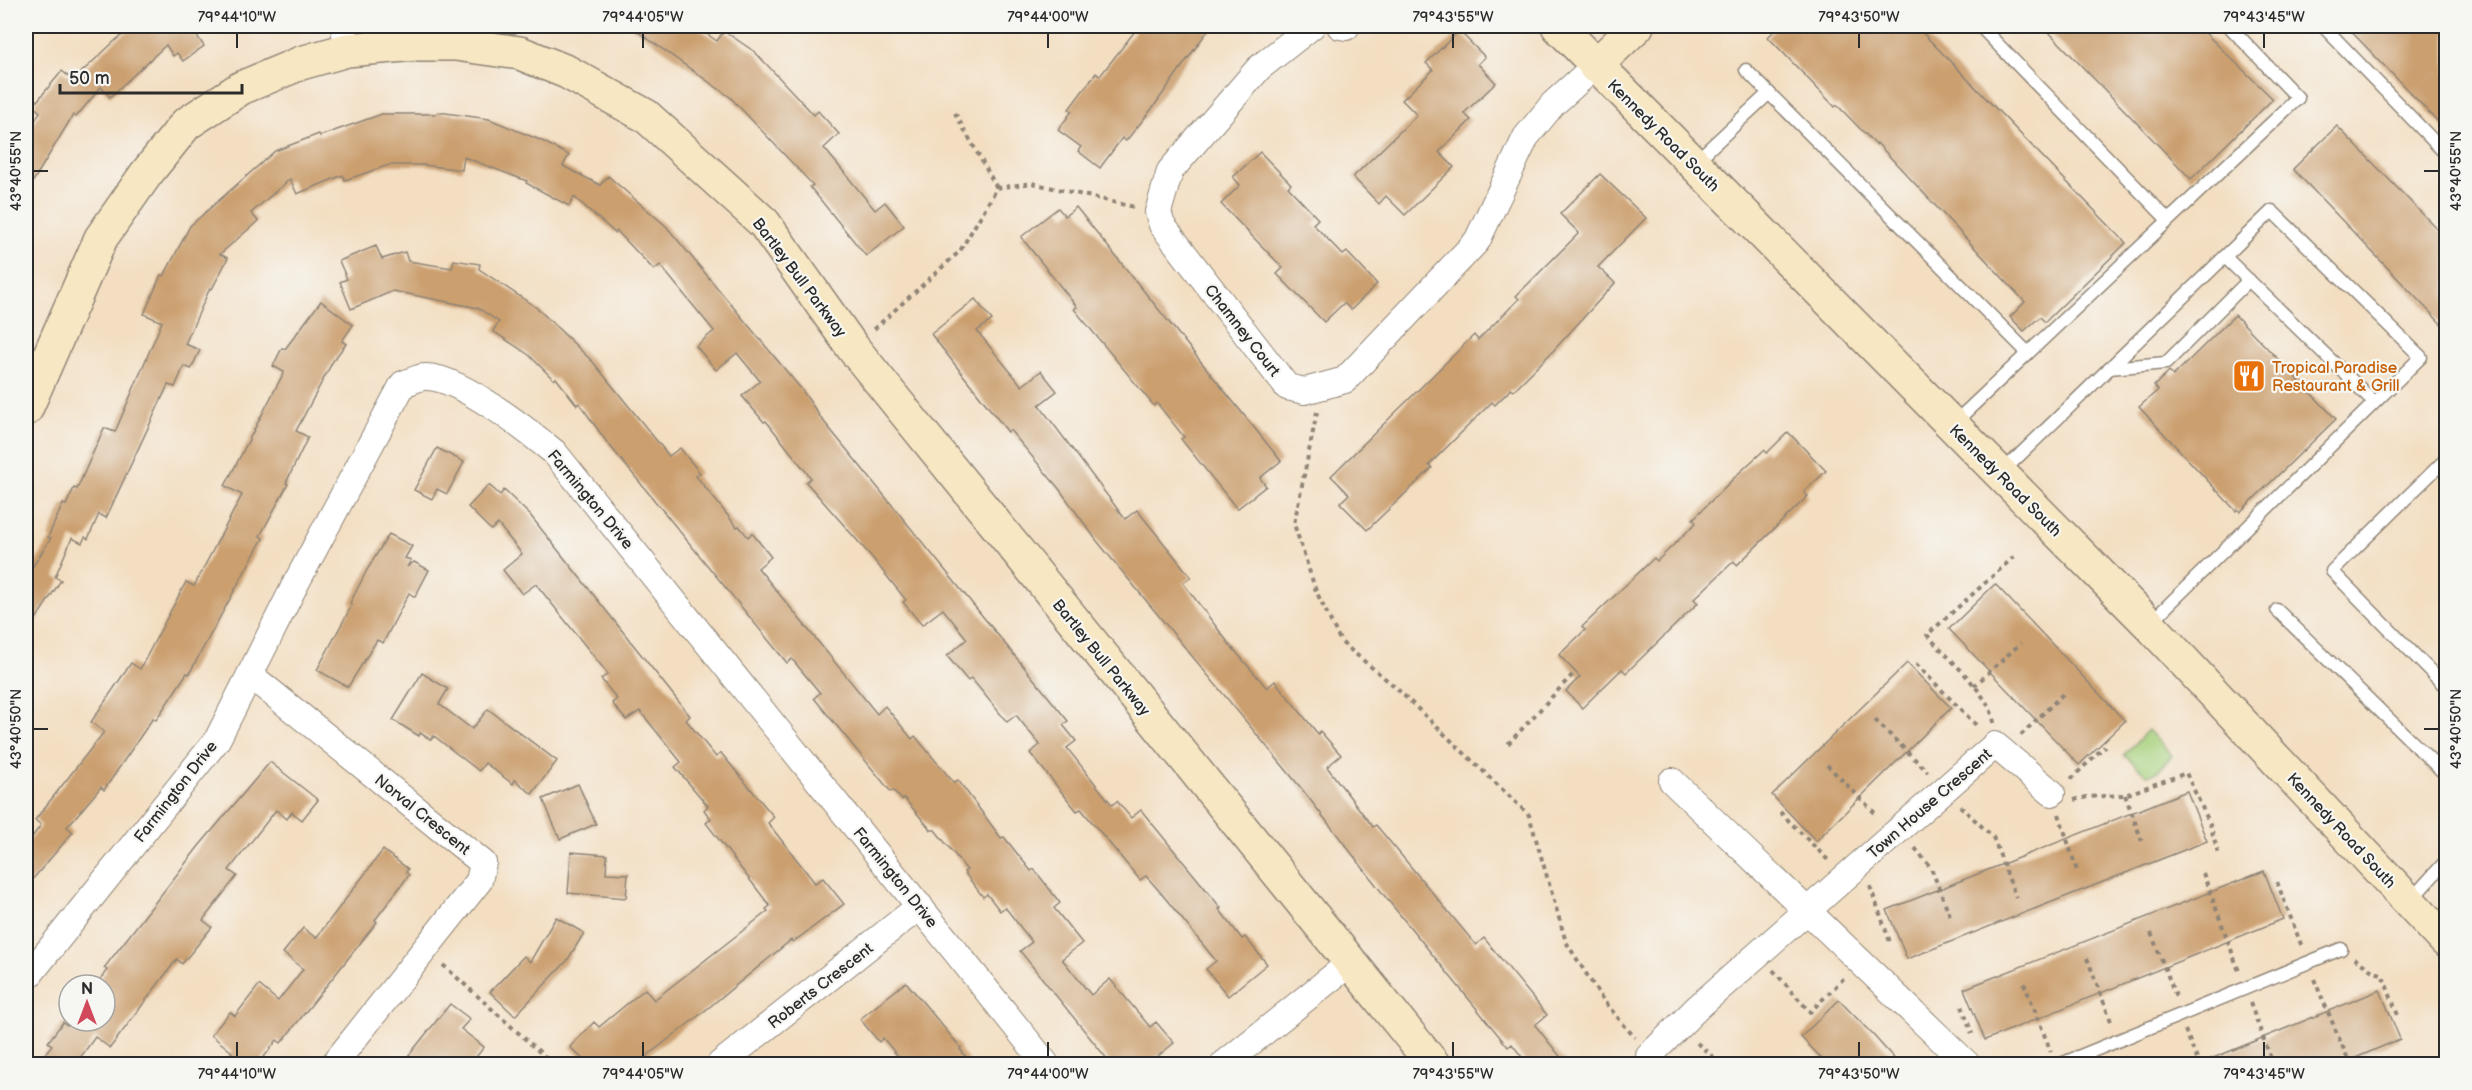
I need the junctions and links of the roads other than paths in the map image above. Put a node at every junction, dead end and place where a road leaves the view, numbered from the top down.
1 (1312, 26) edge
2 (1558, 26) edge
3 (1637, 26) edge
4 (1980, 26) edge
5 (2229, 26) edge
6 (2323, 26) edge
7 (345, 38) edge
8 (1596, 66) junction
9 (1746, 70) dead end
10 (1769, 93) junction
11 (2446, 154) edge
12 (1693, 164) junction
13 (2169, 220) junction
14 (2225, 257) junction
15 (2249, 280) junction
16 (2028, 353) junction
17 (2109, 368) junction
18 (2374, 402) junction
19 (26, 409) edge
20 (1952, 426) junction
21 (2446, 459) edge
22 (2000, 474) junction
23 (2277, 610) dead end
24 (2149, 624) junction
25 (250, 675) junction
26 (2446, 687) edge
27 (2446, 776) edge
28 (1672, 781) dead end
29 (2054, 799) road end
30 (2446, 861) edge
31 (2409, 901) junction
32 (920, 906) junction
33 (1808, 910) junction
34 (2446, 941) edge
35 (2341, 949) road end
36 (1350, 963) junction
37 (26, 979) edge
38 (1649, 1056) road end
39 (334, 1065) edge
40 (720, 1065) edge
41 (1046, 1065) edge
42 (1224, 1065) edge
43 (1433, 1065) edge
44 (1967, 1065) edge
45 (2061, 1065) edge

1 - 8 street, Chamney Court
2 - 8 street, Kennedy Road South
3 - 8 street
4 - 13 lane
5 - 13 lane
6 - 11 lane
7 - 19 street, Bartley Bull Parkway
7 - 36 street, Bartley Bull Parkway
8 - 12 street, Kennedy Road South
9 - 10 lane
10 - 12 lane
10 - 16 lane
12 - 20 street, Kennedy Road South
13 - 16 lane
14 - 15 lane
14 - 17 lane
14 - 18 lane
15 - 17 lane
15 - 18 lane
16 - 20 lane
17 - 22 lane
18 - 24 lane
20 - 22 street, Kennedy Road South
21 - 26 lane
22 - 24 street, Kennedy Road South
23 - 27 lane
24 - 31 street, Kennedy Road South
25 - 32 street, Farmington Drive
25 - 37 street, Farmington Drive
25 - 39 street, Norval Crescent
28 - 33 street
29 - 33 street, Town House Crescent
30 - 31 lane
31 - 34 street, Kennedy Road South
32 - 40 street, Roberts Crescent
32 - 41 street, Farmington Drive
33 - 38 street, Town House Crescent
33 - 44 street
35 - 45 lane
36 - 42 street
36 - 43 street, Bartley Bull Parkway

